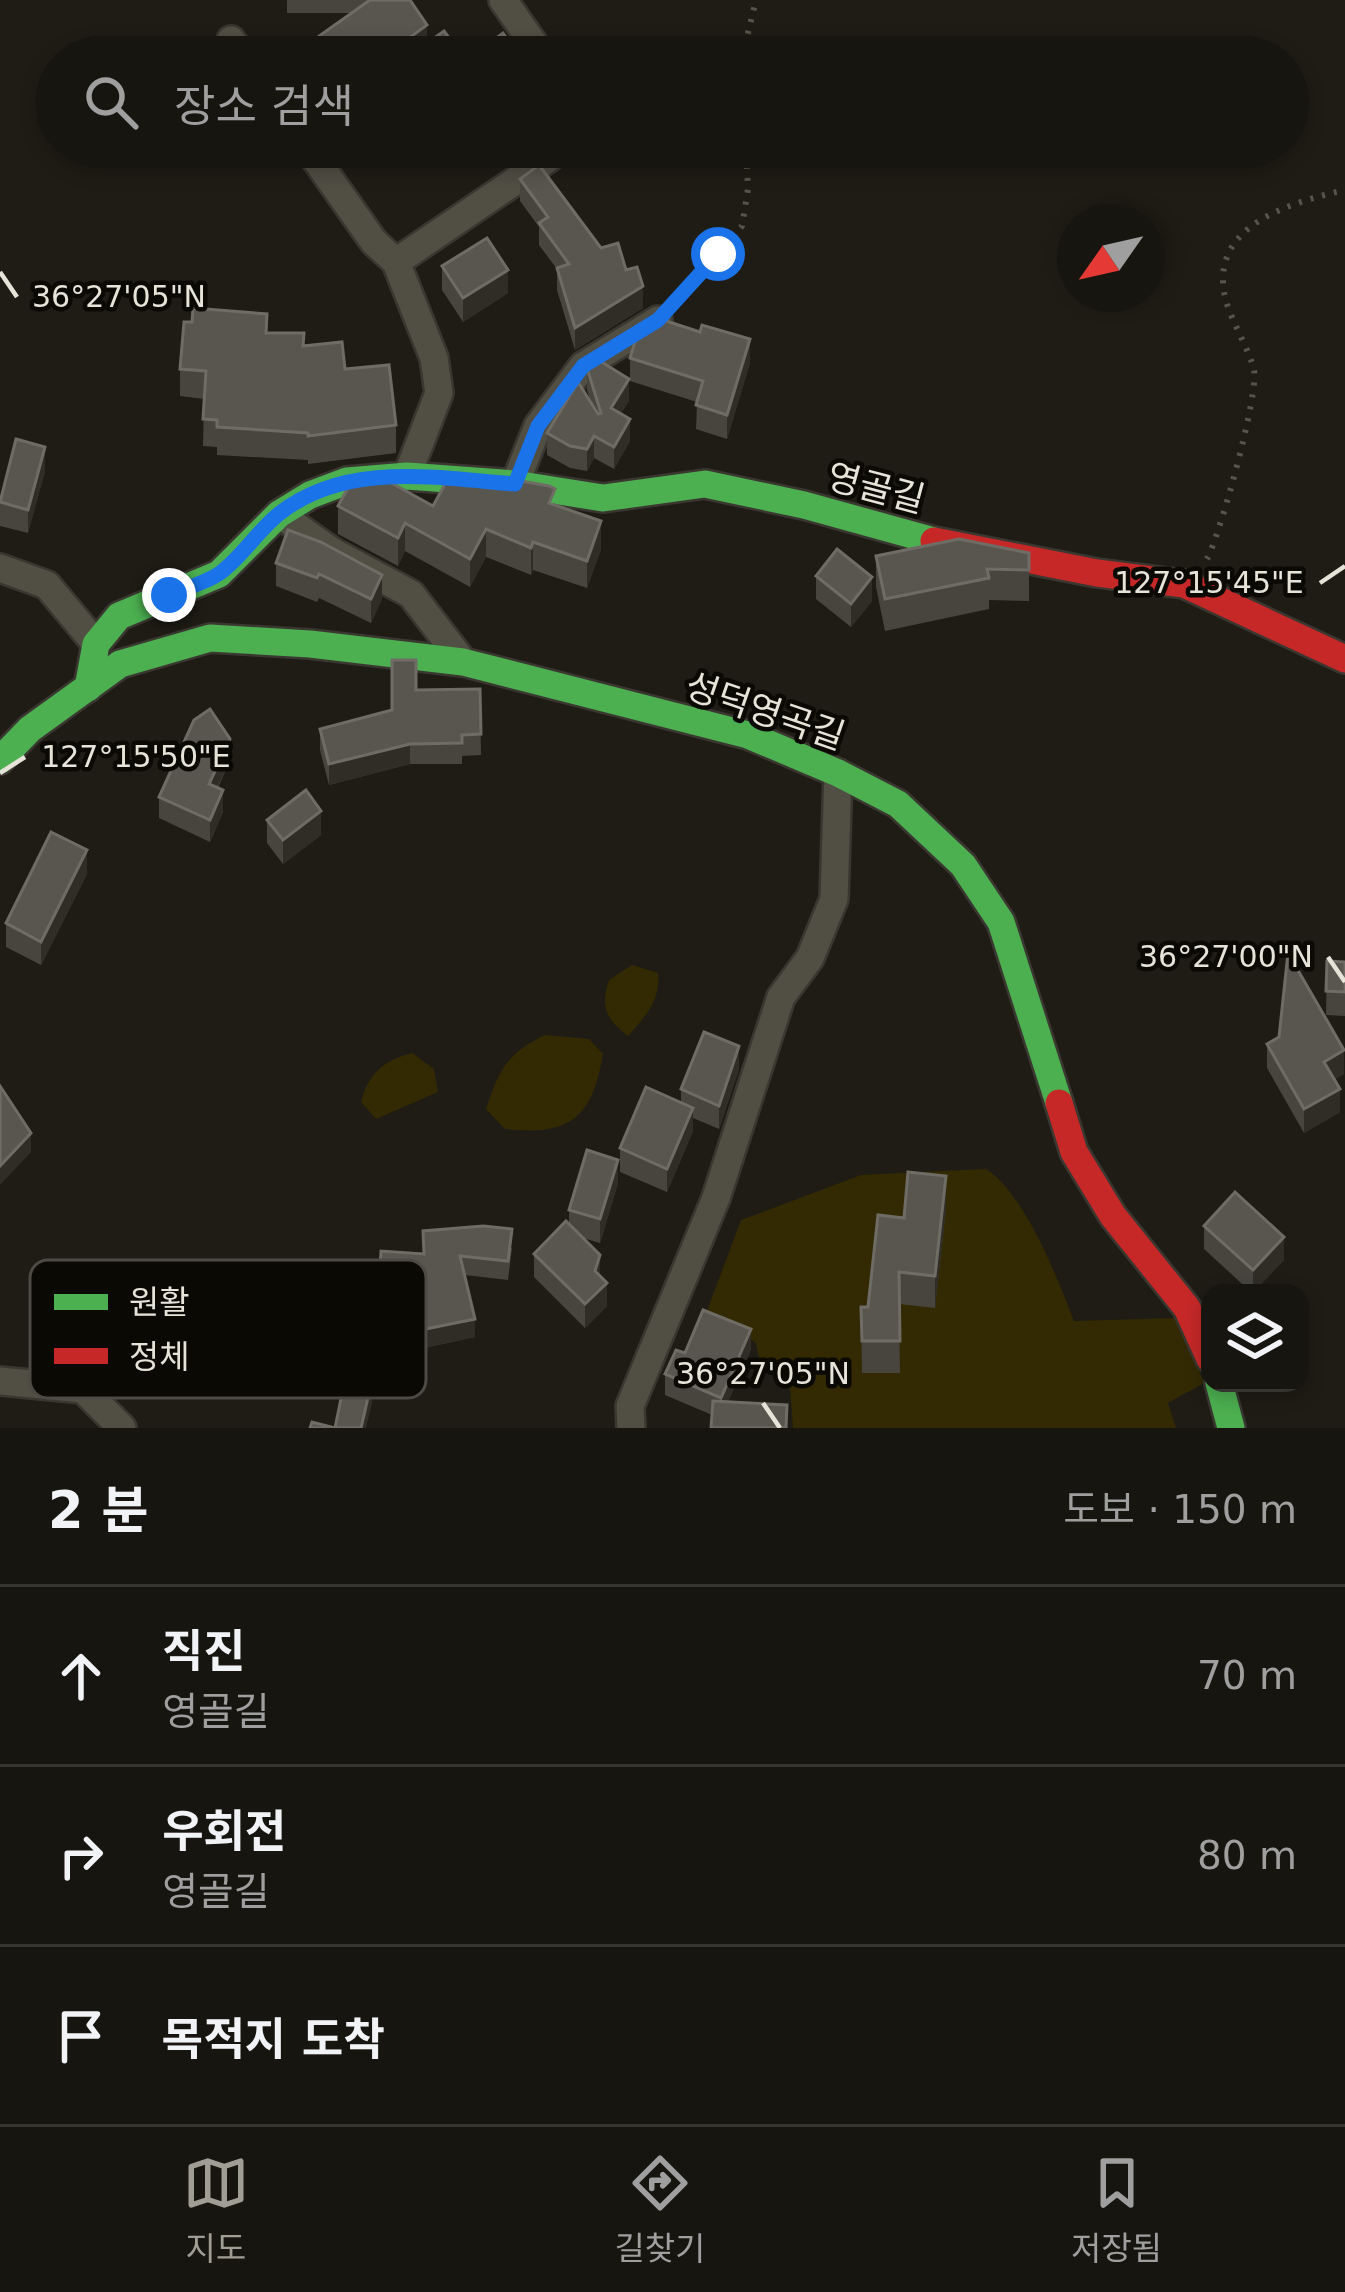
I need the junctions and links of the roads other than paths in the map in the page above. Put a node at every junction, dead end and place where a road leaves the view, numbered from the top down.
1 (503, 0) edge
2 (528, 36) edge
3 (322, 168) edge
4 (535, 168) edge
5 (396, 262) junction
6 (658, 320) edge
7 (407, 476) junction
8 (515, 484) junction
9 (279, 514) junction
10 (0, 568) edge
11 (95, 644) junction
12 (1345, 659) edge
13 (463, 662) junction
14 (88, 688) junction
15 (0, 760) edge
16 (838, 772) junction
17 (1201, 1339) edge
18 (0, 1382) edge
19 (30, 1385) edge
20 (1222, 1392) edge
21 (92, 1398) edge
22 (122, 1428) edge
23 (631, 1428) edge
24 (1232, 1428) edge

1 - 2 street
3 - 5 street
4 - 5 street
5 - 7 street
6 - 8 street
7 - 8 main road, 영골길
7 - 9 main road, 영골길
8 - 12 main road, 영골길
9 - 11 main road, 영골길
9 - 13 street
10 - 11 street
11 - 14 main road
13 - 14 main road, 성덕영곡길
13 - 16 main road, 성덕영곡길
14 - 15 main road, 성덕영곡길
16 - 17 main road, 성덕영곡길
16 - 23 street
18 - 19 street
20 - 24 main road
21 - 22 street

